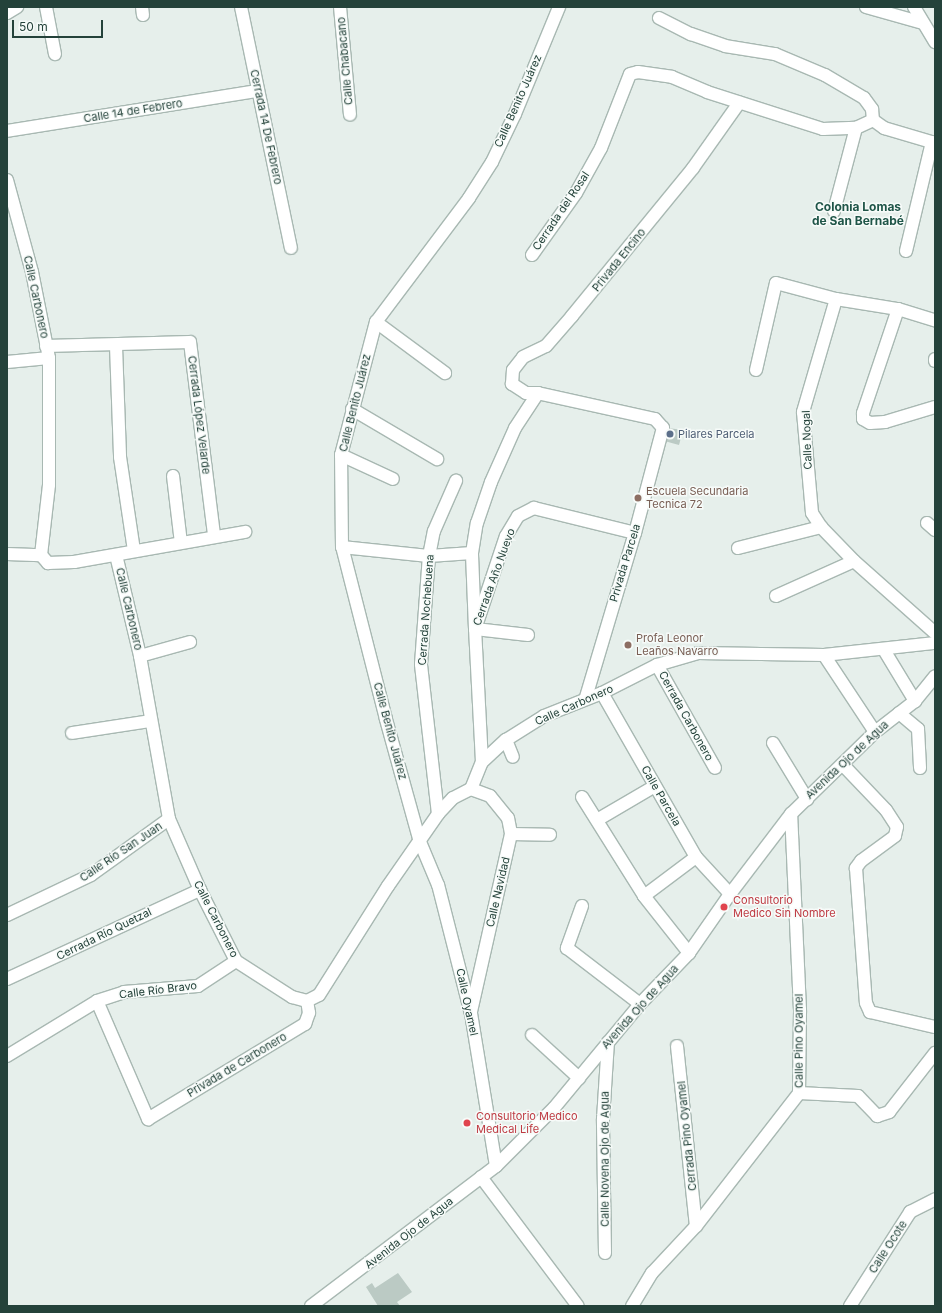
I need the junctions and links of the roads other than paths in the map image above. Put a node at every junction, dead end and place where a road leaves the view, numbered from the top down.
1 (16, 7) edge
2 (46, 7) edge
3 (241, 7) edge
4 (340, 7) edge
5 (559, 7) edge
6 (866, 7) edge
7 (914, 7) edge
8 (7, 13) edge
9 (659, 18) dead end
10 (923, 23) junction
11 (935, 42) edge
12 (55, 54) dead end
13 (258, 91) junction
14 (739, 103) junction
15 (350, 115) dead end
16 (873, 120) junction
17 (856, 128) junction
18 (7, 131) edge
19 (933, 142) edge
20 (7, 180) edge
21 (834, 211) dead end
22 (291, 248) dead end
23 (906, 251) dead end
24 (532, 255) dead end
25 (836, 299) junction
26 (898, 310) junction
27 (935, 320) edge
28 (376, 322) junction
29 (116, 346) junction
30 (47, 352) junction
31 (7, 362) edge
32 (756, 370) dead end
33 (445, 373) dead end
34 (538, 393) junction
35 (935, 407) edge
36 (352, 408) junction
37 (341, 455) junction
38 (437, 459) dead end
39 (173, 476) dead end
40 (393, 479) dead end
41 (456, 482) dead end
42 (820, 528) junction
43 (245, 532) dead end
44 (635, 533) junction
45 (214, 536) junction
46 (181, 543) junction
47 (342, 547) junction
48 (738, 548) dead end
49 (134, 552) junction
50 (472, 553) junction
51 (7, 554) edge
52 (116, 555) junction
53 (41, 556) junction
54 (429, 556) junction
55 (854, 561) junction
56 (776, 596) dead end
57 (475, 629) junction
58 (935, 633) edge
59 (528, 635) dead end
60 (190, 642) dead end
61 (935, 642) edge
62 (884, 650) junction
63 (824, 655) junction
64 (140, 656) junction
65 (657, 664) junction
66 (935, 676) edge
67 (602, 692) junction
68 (586, 697) junction
69 (915, 701) junction
70 (899, 713) junction
71 (150, 721) junction
72 (875, 732) junction
73 (72, 733) dead end
74 (506, 740) junction
75 (773, 743) dead end
76 (513, 757) dead end
77 (482, 762) junction
78 (843, 765) junction
79 (715, 768) dead end
80 (920, 768) dead end
81 (656, 786) junction
82 (471, 789) junction
83 (582, 797) dead end
84 (807, 799) junction
85 (438, 814) junction
86 (791, 814) junction
87 (169, 820) junction
88 (597, 820) junction
89 (511, 834) junction
90 (550, 835) dead end
91 (420, 842) junction
92 (696, 857) junction
93 (200, 890) junction
94 (730, 894) junction
95 (644, 896) junction
96 (582, 906) dead end
97 (7, 915) edge
98 (689, 953) junction
99 (236, 960) junction
100 (7, 979) edge
101 (97, 1000) junction
102 (307, 1001) junction
103 (640, 1004) junction
104 (471, 1014) junction
105 (935, 1027) edge
106 (532, 1035) dead end
107 (608, 1042) junction
108 (678, 1046) dead end
109 (935, 1053) edge
110 (7, 1056) edge
111 (579, 1078) junction
112 (799, 1093) junction
113 (496, 1166) junction
114 (482, 1177) junction
115 (935, 1199) edge
116 (696, 1226) junction
117 (605, 1253) dead end
118 (312, 1306) edge
119 (578, 1306) edge
120 (632, 1306) edge
121 (850, 1306) edge

1 - 8 street
2 - 12 street
3 - 13 street, Cerrada 14 De Febrero
4 - 15 street, Calle Chabacano
5 - 28 street, Calle Benito Juárez
6 - 10 street
7 - 10 street
9 - 16 street
10 - 11 street
13 - 18 street, Calle 14 de Febrero
13 - 22 street, Cerrada 14 De Febrero
14 - 17 street
14 - 24 street, Cerrada del Rosal
14 - 34 street, Privada Encino
16 - 17 street
16 - 19 street
17 - 21 street
19 - 23 street
20 - 30 street, Calle Carbonero
25 - 26 street
25 - 32 street
25 - 42 street, Calle Nogal
26 - 27 street
26 - 35 street
28 - 33 street
28 - 36 street, Calle Benito Juárez
29 - 30 street, Cerrada López Velarde
29 - 45 street, Cerrada López Velarde
29 - 49 street
30 - 31 street, Cerrada López Velarde
30 - 53 street, Calle Carbonero
34 - 44 street, Privada Parcela
34 - 50 street
36 - 37 street, Calle Benito Juárez
36 - 38 street
37 - 40 street
37 - 47 street, Calle Benito Juárez
39 - 46 street
41 - 54 street, Cerrada Nochebuena
42 - 48 street
42 - 55 street, Calle Nogal
43 - 45 street
44 - 57 street, Cerrada Año Nuevo
44 - 68 street, Privada Parcela
45 - 46 street
46 - 49 street
47 - 54 street
47 - 91 street, Calle Benito Juárez
49 - 52 street
50 - 54 street
50 - 57 street
51 - 53 street
52 - 53 street, Calle Carbonero
52 - 64 street, Calle Carbonero
54 - 85 street, Cerrada Nochebuena
55 - 56 street
55 - 58 street, Calle Nogal
57 - 59 street
57 - 77 street, Cerrada Año Nuevo
60 - 64 street
61 - 62 street, Calle Carbonero
62 - 63 street, Calle Carbonero
62 - 69 street
63 - 65 street, Calle Carbonero
63 - 72 street
64 - 71 street, Calle Carbonero
65 - 67 street, Calle Carbonero
65 - 79 street, Cerrada Carbonero
66 - 69 street, Avenida Ojo de Agua
67 - 68 street, Calle Carbonero
67 - 81 street, Calle Parcela
68 - 74 street, Calle Carbonero
69 - 70 street, Avenida Ojo de Agua
70 - 72 street, Avenida Ojo de Agua
70 - 80 street
71 - 73 street
71 - 87 street, Calle Carbonero
72 - 78 street, Avenida Ojo de Agua
74 - 76 street
74 - 77 street, Calle Carbonero
75 - 84 street
77 - 82 street, Calle Carbonero
78 - 84 street, Avenida Ojo de Agua
78 - 105 street
81 - 88 street
81 - 92 street, Calle Parcela
82 - 85 street
82 - 89 street, Calle Navidad
83 - 88 street
84 - 86 street, Avenida Ojo de Agua
85 - 91 street
86 - 94 street, Avenida Ojo de Agua
86 - 112 street, Calle Pino Oyamel
87 - 93 street, Calle Carbonero
87 - 97 street, Calle Río San Juan
88 - 95 street
89 - 90 street
89 - 104 street, Calle Navidad
91 - 102 street
91 - 104 street, Calle Oyamel
92 - 94 street, Calle Parcela
92 - 95 street
93 - 99 street, Calle Carbonero
93 - 100 street, Cerrada Río Quetzal
94 - 98 street, Avenida Ojo de Agua
95 - 98 street
96 - 103 street
98 - 103 street, Avenida Ojo de Agua
99 - 101 street, Calle Río Bravo
99 - 102 street, Calle Carbonero
101 - 102 street, Privada de Carbonero
101 - 110 street, Calle Río Bravo
103 - 107 street, Avenida Ojo de Agua
104 - 113 street, Calle Oyamel
106 - 111 street
107 - 111 street, Avenida Ojo de Agua
107 - 117 street, Calle Novena Ojo de Agua
108 - 116 street, Cerrada Pino Oyamel
109 - 112 street
111 - 113 street, Avenida Ojo de Agua
112 - 116 street, Calle Pino Oyamel
113 - 114 street, Avenida Ojo de Agua
114 - 118 street, Avenida Ojo de Agua
114 - 119 street
115 - 121 street, Calle Ocote
116 - 120 street, Calle Pino Oyamel

